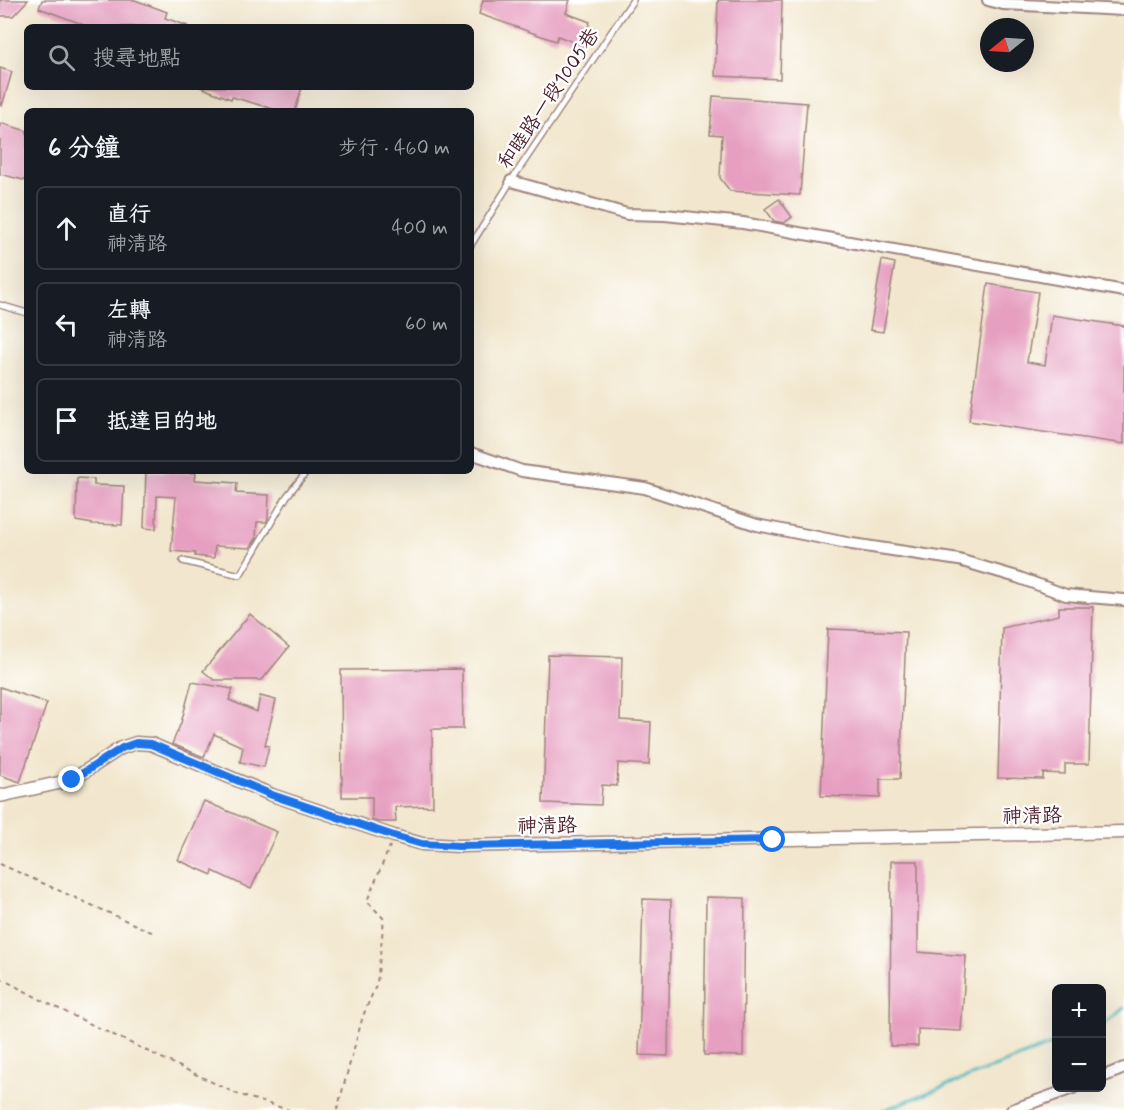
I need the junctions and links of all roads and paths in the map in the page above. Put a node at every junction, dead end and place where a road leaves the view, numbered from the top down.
1 (633, 0) edge
2 (988, 0) edge
3 (1124, 10) edge
4 (511, 181) junction
5 (474, 240) edge
6 (1124, 291) edge
7 (0, 305) edge
8 (24, 312) edge
9 (474, 454) edge
10 (305, 474) edge
11 (183, 561) dead end
12 (1124, 600) edge
13 (0, 795) edge
14 (1124, 832) edge
15 (394, 836) junction
16 (0, 864) edge
17 (156, 934) dead end
18 (0, 978) edge
19 (1124, 1068) edge
20 (1106, 1075) edge
21 (1062, 1092) edge
22 (289, 1110) edge
23 (337, 1110) edge
24 (1012, 1110) edge

1 - 4 lane, 和睦路一段1005巷
2 - 3 street
4 - 5 lane, 和睦路一段1005巷
4 - 6 street
7 - 8 lane
9 - 12 street
10 - 11 lane
13 - 15 street, 神清路
14 - 15 street, 神清路
15 - 23 path
16 - 17 path
18 - 22 path
19 - 20 street
21 - 24 street

